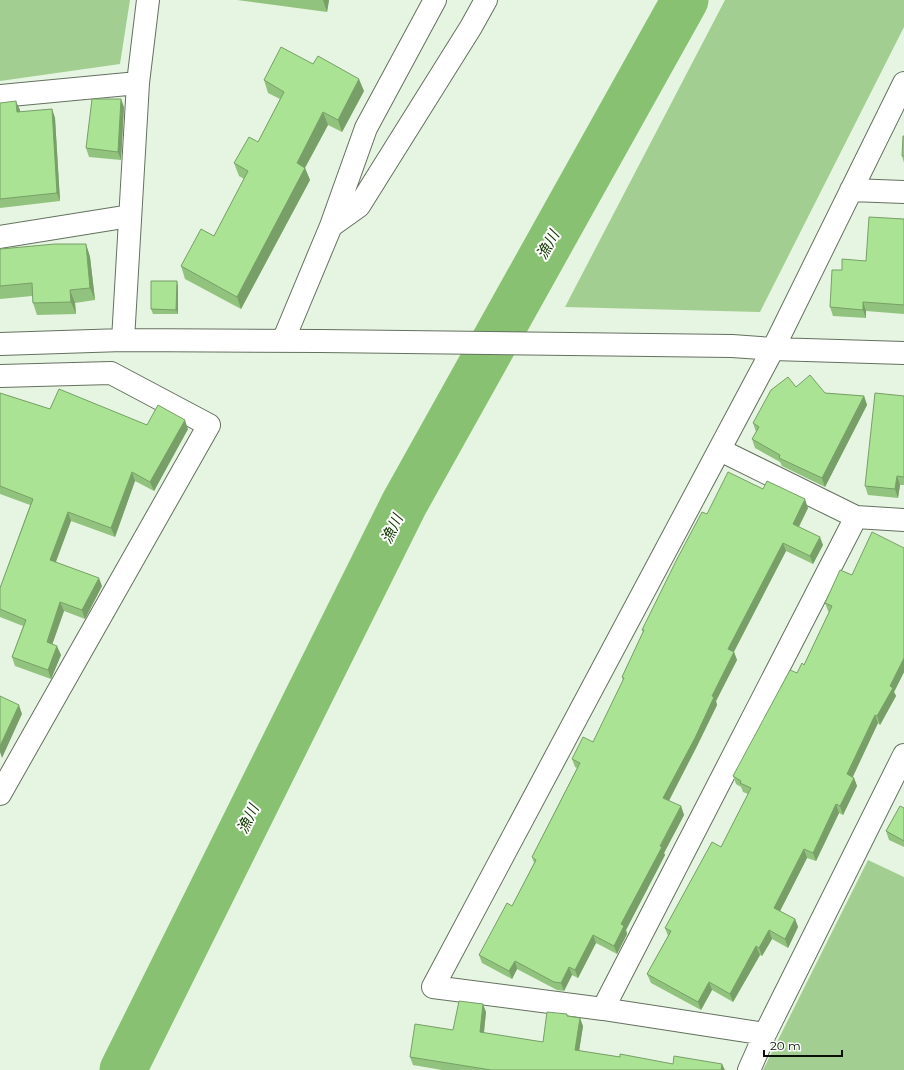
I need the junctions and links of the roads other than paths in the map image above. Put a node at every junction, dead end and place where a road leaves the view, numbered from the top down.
1 (148, 0) edge
2 (435, 0) edge
3 (486, 0) edge
4 (138, 83) junction
5 (904, 83) edge
6 (0, 96) edge
7 (851, 190) junction
8 (904, 192) edge
9 (130, 216) junction
10 (331, 226) junction
11 (0, 237) edge
12 (123, 340) junction
13 (283, 341) junction
14 (0, 344) edge
15 (773, 349) junction
16 (904, 353) edge
17 (0, 376) edge
18 (720, 450) junction
19 (856, 517) junction
20 (904, 520) edge
21 (902, 763) edge
22 (2, 786) edge
23 (603, 1009) junction
24 (765, 1034) junction
25 (750, 1070) edge

1 - 4 street
2 - 10 street
3 - 10 street
4 - 6 street
4 - 9 street
5 - 7 street
7 - 8 street
7 - 15 street
9 - 11 street
9 - 12 street
10 - 13 street
12 - 13 street
12 - 14 street
13 - 15 street
15 - 16 street
15 - 18 street
17 - 22 street
18 - 19 street
18 - 23 street
19 - 20 street
19 - 23 street
21 - 24 street
23 - 24 street
24 - 25 street

